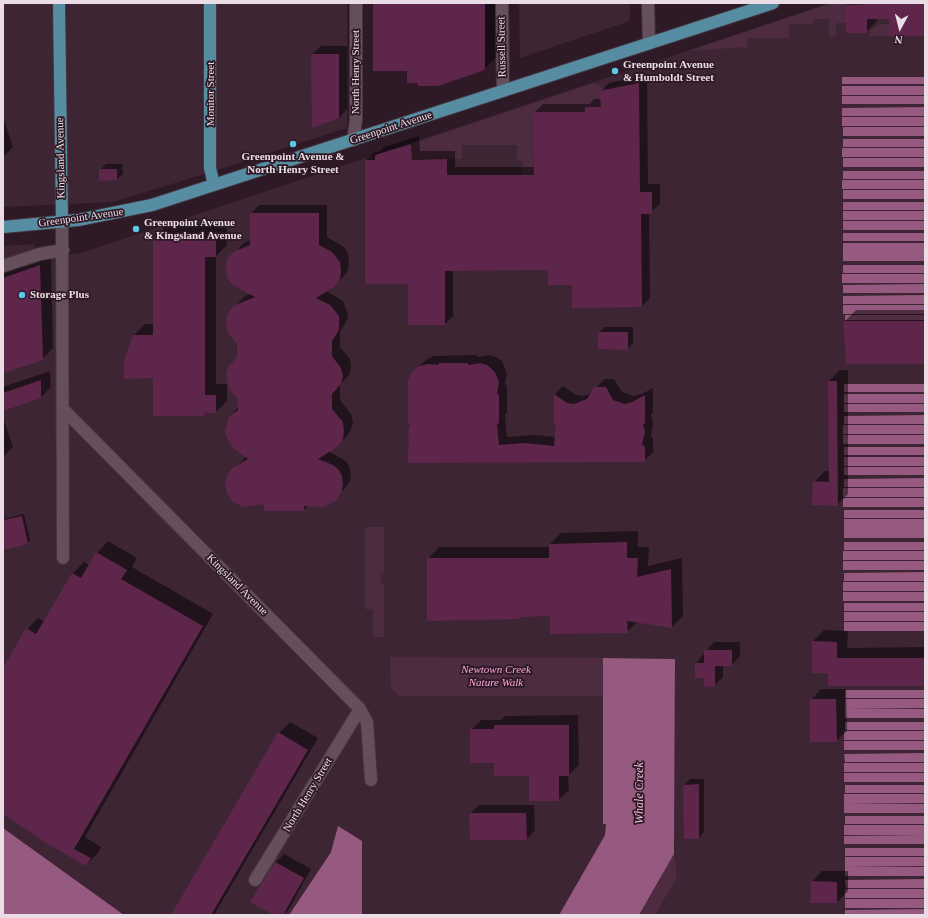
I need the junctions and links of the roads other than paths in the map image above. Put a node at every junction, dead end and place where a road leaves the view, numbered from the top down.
1 (59, 3) edge
2 (210, 3) edge
3 (356, 3) edge
4 (502, 3) edge
5 (648, 3) edge
6 (773, 3) edge
7 (649, 43) junction
8 (503, 91) junction
9 (353, 140) junction
10 (214, 185) junction
11 (62, 222) junction
12 (3, 227) edge
13 (62, 250) junction
14 (3, 266) edge
15 (63, 409) junction
16 (63, 558) dead end
17 (360, 709) junction
18 (371, 780) dead end
19 (255, 880) dead end

1 - 11 main road, Kingsland Avenue
2 - 10 main road, Monitor Street
3 - 9 street, North Henry Street
4 - 8 street, Russell Street
5 - 7 street
6 - 7 main road, Greenpoint Avenue
7 - 8 main road, Greenpoint Avenue
8 - 9 main road, Greenpoint Avenue
9 - 10 main road, Greenpoint Avenue
10 - 11 main road, Greenpoint Avenue
11 - 12 main road, Greenpoint Avenue
11 - 13 street, Kingsland Avenue
13 - 14 street
13 - 15 street, Kingsland Avenue
15 - 16 street, Kingsland Avenue
15 - 17 street, Kingsland Avenue
17 - 18 street, Kingsland Avenue
17 - 19 street, North Henry Street

